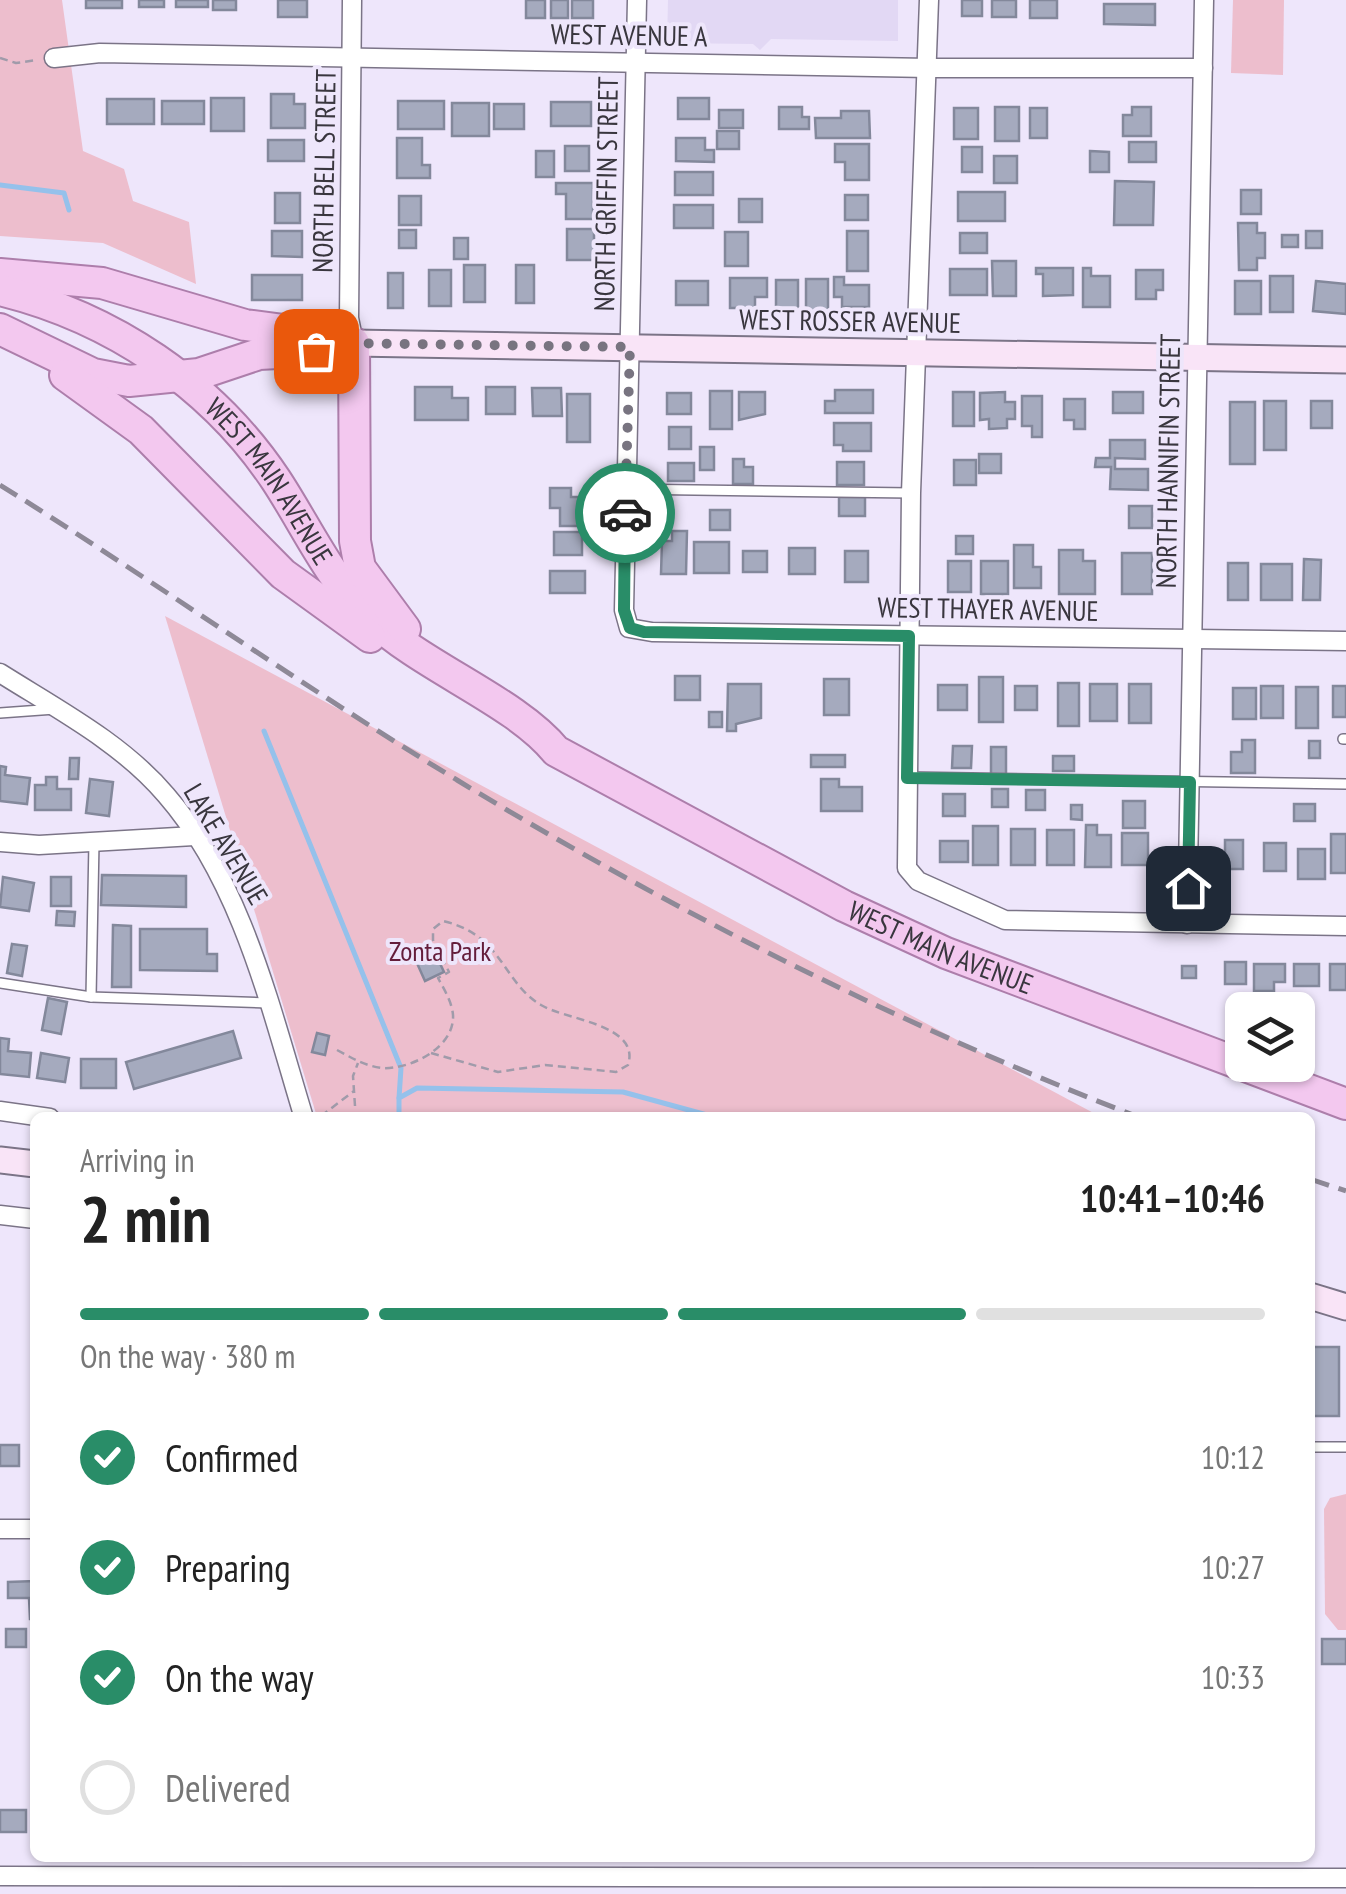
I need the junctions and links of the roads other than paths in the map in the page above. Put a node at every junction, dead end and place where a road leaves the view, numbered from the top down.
1 (352, 0) edge
2 (637, 0) edge
3 (929, 0) edge
4 (1204, 0) edge
5 (54, 58) road end
6 (353, 58) junction
7 (636, 63) junction
8 (929, 68) junction
9 (1202, 68) junction
10 (0, 274) edge
11 (0, 290) edge
12 (0, 329) edge
13 (0, 342) edge
14 (347, 343) junction
15 (630, 347) junction
16 (917, 352) junction
17 (1198, 357) junction
18 (1346, 360) edge
19 (180, 378) junction
20 (625, 489) junction
21 (911, 493) junction
22 (630, 628) joint
23 (909, 636) junction
24 (1192, 640) junction
25 (1346, 641) edge
26 (0, 673) edge
27 (501, 708) junction
28 (58, 709) junction
29 (0, 713) edge
30 (556, 751) junction
31 (907, 778) junction
32 (1190, 782) junction
33 (1346, 784) edge
34 (194, 836) junction
35 (0, 842) edge
36 (94, 842) junction
37 (1187, 924) junction
38 (1346, 926) edge
39 (0, 983) edge
40 (91, 998) junction
41 (268, 1003) junction
42 (1346, 1104) edge
43 (0, 1111) edge
44 (302, 1112) edge
45 (30, 1115) edge
46 (0, 1160) edge
47 (30, 1163) edge
48 (0, 1214) edge
49 (30, 1218) edge
50 (1315, 1298) edge
51 (1346, 1307) edge
52 (1315, 1447) edge
53 (1346, 1447) edge
54 (0, 1529) edge
55 (30, 1529) edge
56 (1036, 1862) edge
57 (328, 1867) edge
58 (400, 1867) edge
59 (656, 1867) edge
60 (0, 1876) edge
61 (809, 1876) edge
62 (1036, 1877) junction
63 (1346, 1878) edge

1 - 6 street, NORTH BELL STREET
2 - 7 street, NORTH GRIFFIN STREET
3 - 8 street
4 - 9 street, NORTH HANNIFIN STREET
5 - 6 street, WEST AVENUE A
6 - 7 street, WEST AVENUE A
6 - 14 street, NORTH BELL STREET
7 - 8 street, WEST AVENUE A
7 - 15 street, NORTH GRIFFIN STREET
8 - 9 street, WEST AVENUE A
8 - 16 street
9 - 17 street, NORTH HANNIFIN STREET
10 - 14 main road
11 - 19 main road, WEST MAIN AVENUE
12 - 19 main road
13 - 30 main road, WEST MAIN AVENUE
14 - 15 street, WEST ROSSER AVENUE
14 - 19 main road
14 - 27 main road
15 - 16 street, WEST ROSSER AVENUE
15 - 20 street, NORTH GRIFFIN STREET
16 - 17 street, WEST ROSSER AVENUE
16 - 21 street
17 - 18 street, WEST ROSSER AVENUE
17 - 24 street, NORTH HANNIFIN STREET
19 - 27 main road, WEST MAIN AVENUE
20 - 21 lane
20 - 22 street, NORTH GRIFFIN STREET
21 - 23 street
22 - 23 street, WEST THAYER AVENUE
23 - 24 street, WEST THAYER AVENUE
23 - 31 street
24 - 25 street, WEST THAYER AVENUE
24 - 32 street, NORTH HANNIFIN STREET
26 - 28 street, LAKE AVENUE
27 - 30 main road, WEST MAIN AVENUE
28 - 29 lane
28 - 34 street, LAKE AVENUE
30 - 42 main road, WEST MAIN AVENUE
31 - 32 lane
31 - 37 street
32 - 33 lane
32 - 37 street, NORTH HANNIFIN STREET
34 - 36 street
34 - 41 street, LAKE AVENUE
35 - 36 street
36 - 40 lane
37 - 38 street
39 - 40 lane
40 - 41 lane
41 - 44 street, LAKE AVENUE
43 - 45 street
46 - 47 street
48 - 49 street
50 - 51 street
52 - 53 lane
54 - 55 street
56 - 62 street
57 - 58 street
57 - 60 street
58 - 59 street
59 - 61 street
61 - 62 street
62 - 63 street

